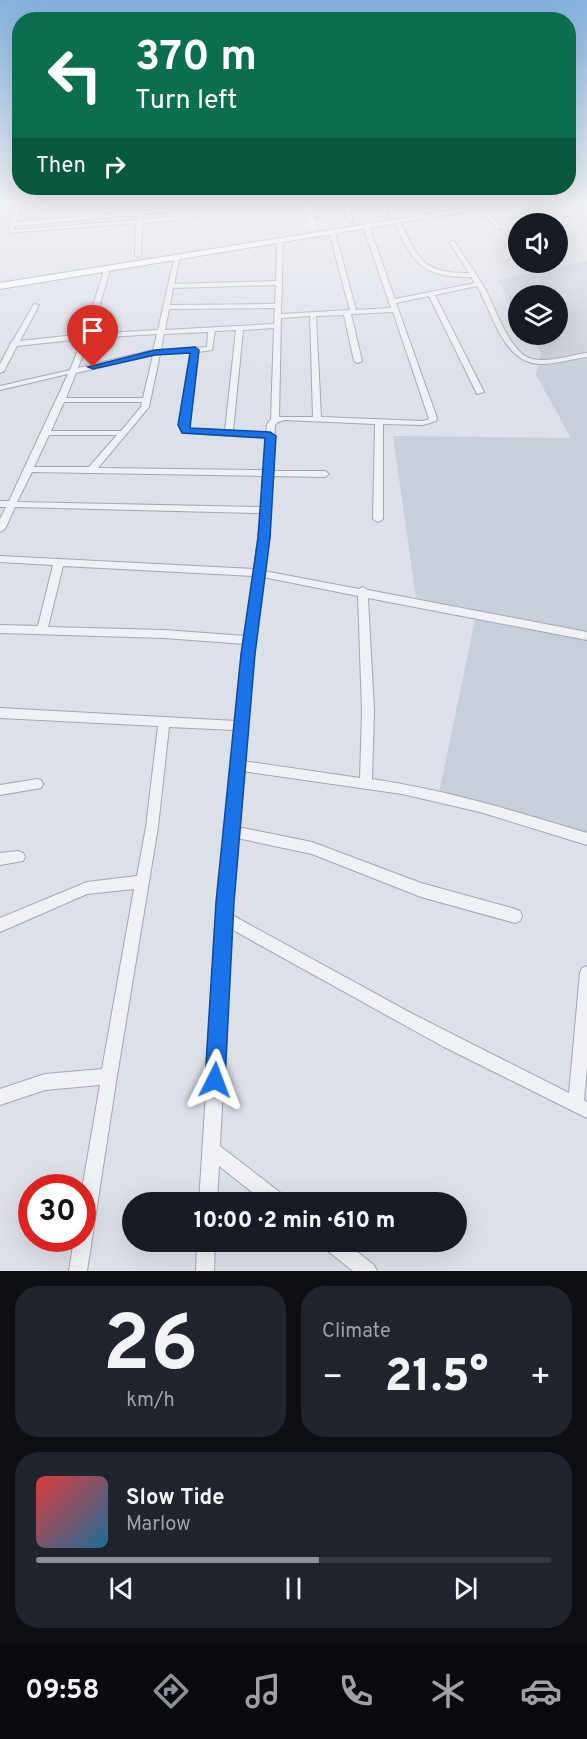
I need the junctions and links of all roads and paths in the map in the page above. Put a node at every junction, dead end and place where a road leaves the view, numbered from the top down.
1 (105, 260) edge
2 (151, 260) edge
3 (176, 260) edge
4 (279, 260) edge
5 (339, 260) edge
6 (378, 260) edge
7 (418, 260) edge
8 (464, 260) edge
9 (105, 268) junction
10 (473, 275) junction
11 (0, 277) edge
12 (278, 283) junction
13 (478, 284) junction
14 (0, 286) edge
15 (171, 286) junction
16 (431, 294) junction
17 (36, 305) dead end
18 (279, 306) junction
19 (393, 306) junction
20 (166, 307) junction
21 (351, 313) junction
22 (279, 315) junction
23 (313, 315) junction
24 (278, 326) junction
25 (240, 328) junction
26 (212, 329) junction
27 (160, 331) junction
28 (87, 336) junction
29 (13, 344) junction
30 (195, 350) junction
31 (155, 352) junction
32 (587, 355) edge
33 (358, 361) dead end
34 (72, 371) junction
35 (0, 372) edge
36 (0, 388) edge
37 (480, 392) dead end
38 (60, 400) junction
39 (147, 400) junction
40 (275, 420) junction
41 (316, 420) junction
42 (379, 421) junction
43 (46, 433) junction
44 (124, 433) junction
45 (229, 434) junction
46 (270, 436) junction
47 (30, 469) junction
48 (91, 471) junction
49 (269, 474) junction
50 (325, 474) dead end
51 (12, 503) junction
52 (0, 504) edge
53 (267, 510) junction
54 (378, 519) dead end
55 (0, 529) edge
56 (0, 559) edge
57 (59, 562) junction
58 (258, 573) junction
59 (363, 591) junction
60 (0, 629) edge
61 (42, 630) junction
62 (587, 636) edge
63 (250, 640) junction
64 (0, 713) edge
65 (164, 722) junction
66 (241, 726) junction
67 (237, 765) junction
68 (366, 783) junction
69 (37, 784) dead end
70 (0, 790) edge
71 (231, 831) junction
72 (587, 839) edge
73 (18, 857) dead end
74 (0, 859) edge
75 (143, 882) junction
76 (515, 916) dead end
77 (224, 918) junction
78 (0, 926) edge
79 (587, 973) edge
80 (109, 1076) junction
81 (0, 1098) edge
82 (582, 1107) edge
83 (211, 1150) junction
84 (209, 1192) edge
85 (266, 1192) edge
86 (206, 1252) edge
87 (343, 1252) edge
88 (78, 1271) edge
89 (205, 1271) edge
90 (368, 1271) edge

1 - 11 main road
2 - 9 main road
3 - 15 street
4 - 12 street
5 - 21 street
6 - 19 street
7 - 10 street
8 - 10 street
9 - 14 main road
9 - 28 street
10 - 13 street
12 - 15 street
12 - 18 street
13 - 16 street
13 - 32 street
15 - 20 street
16 - 19 street
16 - 37 street
17 - 29 street
18 - 20 street
18 - 22 street
19 - 21 street
19 - 42 street
20 - 27 street
21 - 23 street
21 - 33 street
22 - 23 street
22 - 24 street
23 - 41 street
24 - 25 street
24 - 40 street
25 - 26 street
25 - 45 street
26 - 27 street
26 - 30 street
27 - 28 street
27 - 31 street
28 - 29 street
28 - 34 street
29 - 35 street
30 - 31 street
30 - 45 street
31 - 34 street
31 - 39 street
34 - 36 street
34 - 38 street
38 - 39 street
38 - 43 street
39 - 44 street
40 - 41 street
40 - 46 street
41 - 42 street
42 - 54 street
43 - 44 street
43 - 47 street
44 - 48 street
45 - 46 street
46 - 49 street
47 - 48 street
47 - 51 street
48 - 49 street
49 - 50 street
49 - 53 street
51 - 52 street
51 - 53 street
51 - 55 street
53 - 58 street
56 - 57 street
57 - 58 street
57 - 61 street
58 - 59 street
58 - 63 street
59 - 62 street
59 - 68 street
60 - 61 street
61 - 63 street
63 - 66 street
64 - 65 street
65 - 66 street
65 - 75 street
66 - 67 street
67 - 68 street
67 - 71 street
68 - 72 street
69 - 70 street
71 - 76 street
71 - 77 street
73 - 74 street
75 - 78 street
75 - 80 street
77 - 82 street
77 - 83 street
79 - 82 street
80 - 81 street
80 - 88 street
83 - 84 street
83 - 85 street
86 - 89 street
87 - 90 street

